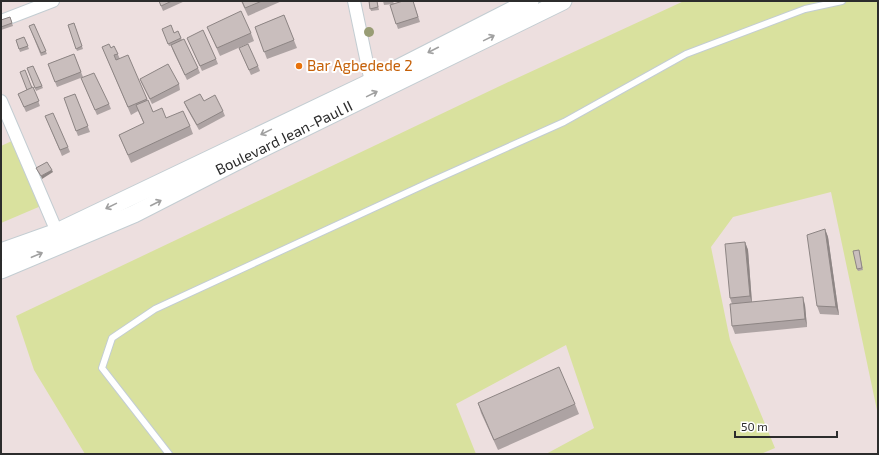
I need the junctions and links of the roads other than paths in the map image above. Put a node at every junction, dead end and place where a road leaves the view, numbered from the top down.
1 (53, 1) edge
2 (354, 1) edge
3 (530, 1) edge
4 (842, 1) edge
5 (556, 3) edge
6 (1, 21) edge
7 (371, 82) junction
8 (1, 102) edge
9 (57, 232) junction
10 (1, 252) edge
11 (1, 270) edge
12 (169, 454) edge

1 - 6 street
2 - 7 street
3 -> 7 main road, Boulevard Jean-Paul II
4 - 12 lane
11 -> 5 main road, Boulevard Jean-Paul II
7 -> 9 main road, Boulevard Jean-Paul II
8 - 9 street
9 - 10 main road, Boulevard Jean-Paul II

